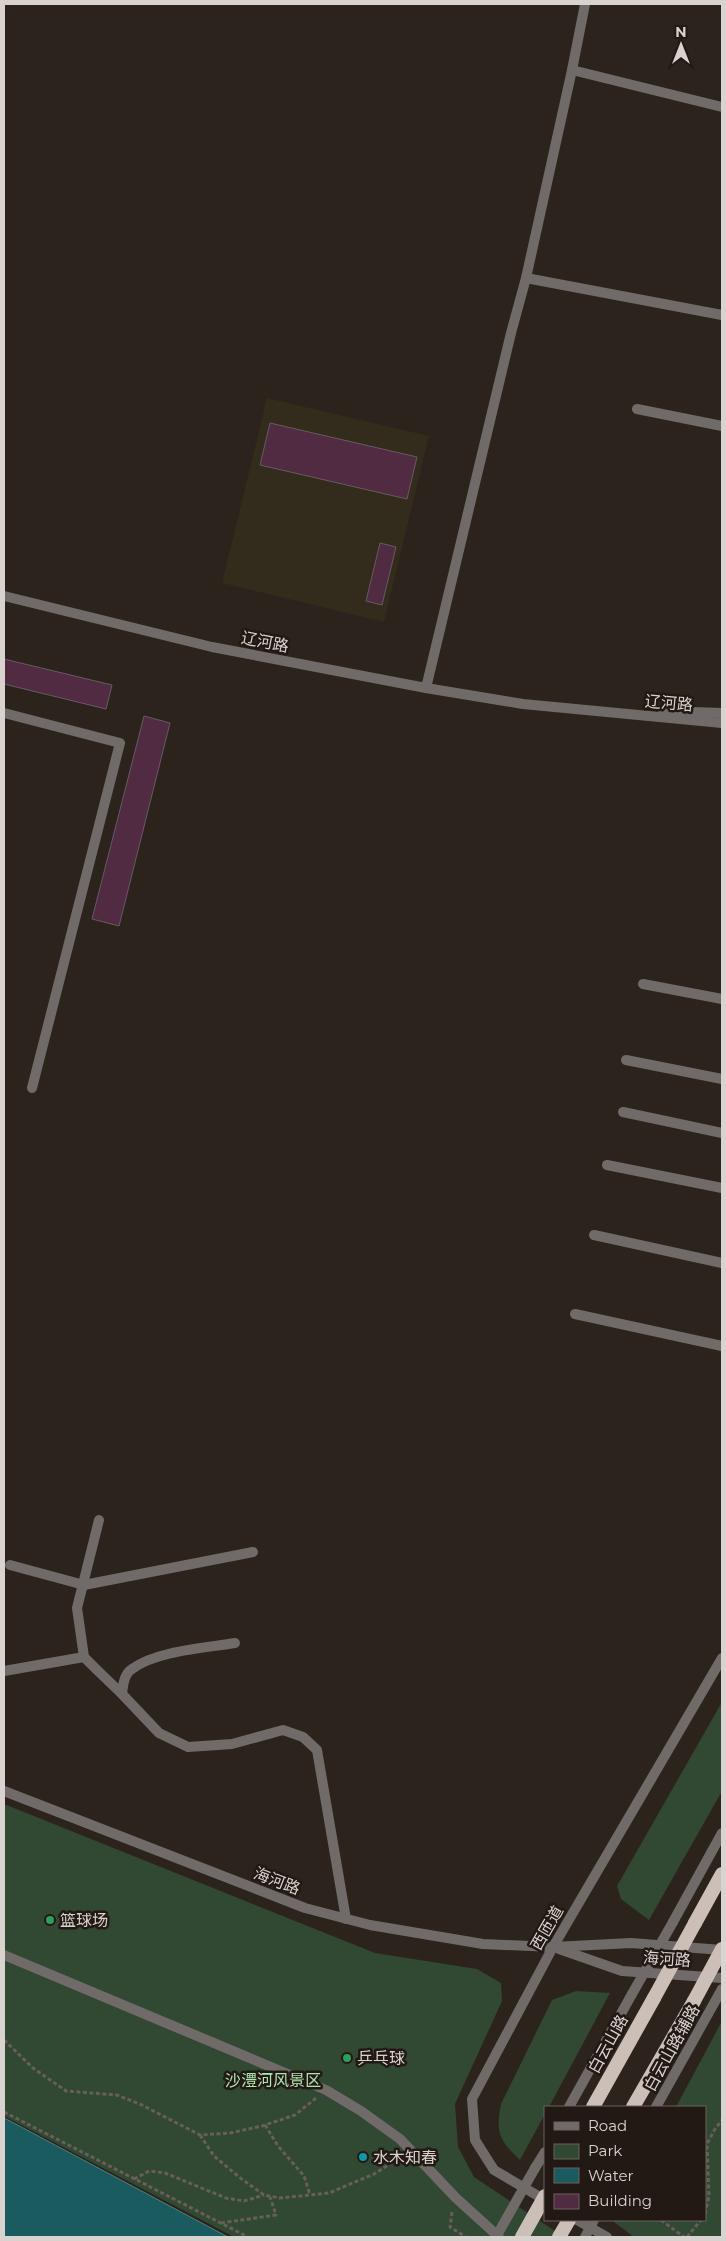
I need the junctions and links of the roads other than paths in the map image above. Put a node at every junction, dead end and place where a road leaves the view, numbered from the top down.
1 (585, 4) edge
2 (572, 70) junction
3 (722, 107) edge
4 (526, 278) junction
5 (722, 315) edge
6 (636, 409) dead end
7 (722, 426) edge
8 (4, 596) edge
9 (426, 688) junction
10 (522, 704) junction
11 (4, 713) edge
12 (722, 714) edge
13 (722, 723) edge
14 (643, 984) dead end
15 (722, 999) edge
16 (626, 1060) dead end
17 (722, 1079) edge
18 (32, 1088) dead end
19 (623, 1112) dead end
20 (722, 1133) edge
21 (607, 1165) dead end
22 (722, 1188) edge
23 (594, 1235) dead end
24 (722, 1263) edge
25 (575, 1314) dead end
26 (722, 1346) edge
27 (99, 1520) dead end
28 (253, 1552) dead end
29 (10, 1565) dead end
30 (84, 1585) junction
31 (235, 1643) dead end
32 (84, 1657) junction
33 (722, 1658) edge
34 (4, 1671) edge
35 (122, 1694) junction
36 (4, 1791) edge
37 (722, 1832) edge
38 (722, 1874) edge
39 (346, 1919) junction
40 (553, 1947) junction
41 (722, 1950) edge
42 (4, 1955) edge
43 (722, 1978) edge
44 (722, 1989) edge
45 (571, 2106) edge
46 (595, 2106) edge
47 (634, 2106) edge
48 (657, 2106) edge
49 (544, 2154) edge
50 (544, 2198) edge
51 (544, 2199) edge
52 (568, 2221) edge
53 (579, 2221) edge
54 (593, 2221) edge
55 (498, 2237) edge
56 (522, 2237) edge
57 (559, 2237) edge
58 (584, 2237) edge
59 (607, 2237) edge

1 - 2 street
2 - 3 street
2 - 4 street
4 - 5 street
4 - 9 street
6 - 7 street
8 - 9 street, 辽河路
9 - 10 street, 辽河路
10 - 12 street, 辽河路
10 - 13 street, 辽河路
11 - 18 street
14 - 15 street
16 - 17 street
19 - 20 street
21 - 22 street
23 - 24 street
25 - 26 street
27 - 30 street
28 - 30 street
29 - 30 street
30 - 32 street
31 - 35 street
32 - 34 street
32 - 35 street
33 - 40 street, 西匝道
35 - 39 street
36 - 39 street, 海河路
37 - 45 street, bridge
38 - 46 highway, 白云山路, bridge
39 - 40 street, 海河路
40 - 41 street, 海河路
40 - 43 street, 海河路
40 - 51 street, 西匝道
41 - 47 highway, bridge
42 - 55 street
44 - 48 street, 白云山路辅路
49 - 55 street, bridge
50 - 56 highway, bridge
52 - 57 highway
53 - 59 street
54 - 58 street, bridge

